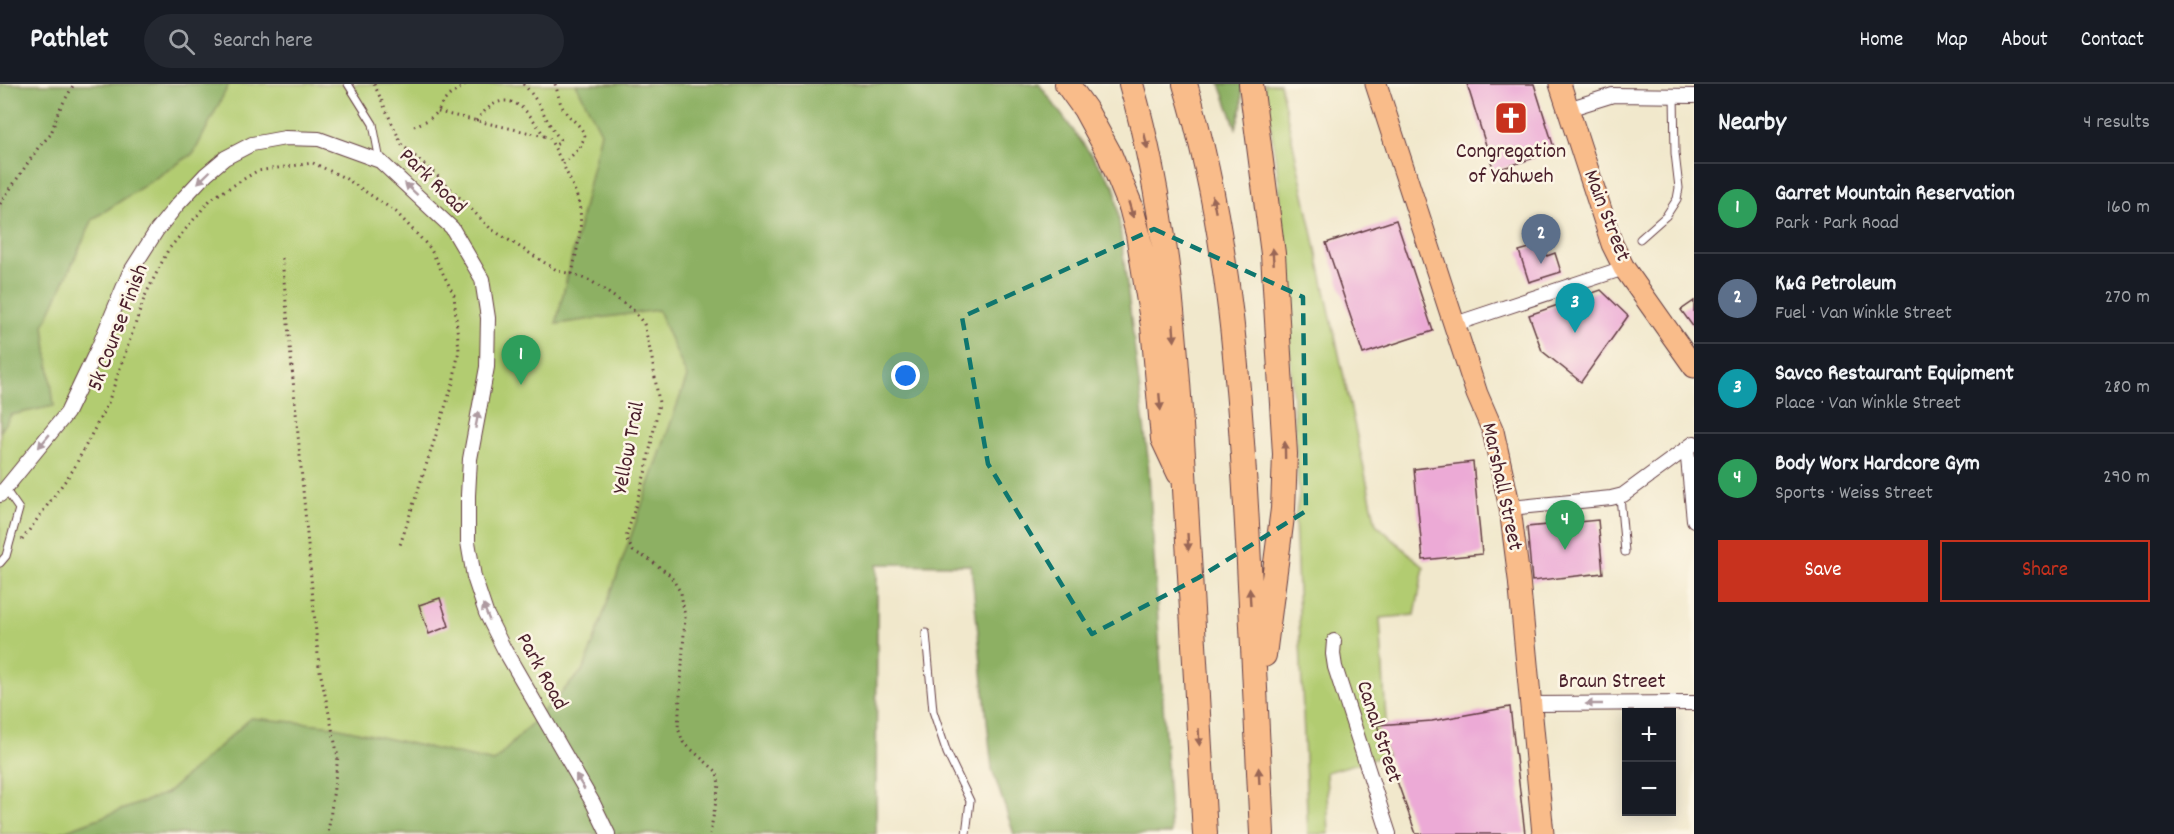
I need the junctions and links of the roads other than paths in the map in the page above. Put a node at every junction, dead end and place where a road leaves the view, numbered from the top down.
1 (348, 84) edge
2 (1067, 84) edge
3 (1131, 84) edge
4 (1185, 84) edge
5 (1251, 84) edge
6 (1376, 84) edge
7 (1560, 84) edge
8 (1674, 95) junction
9 (1694, 96) edge
10 (1569, 109) junction
11 (380, 161) junction
12 (1640, 239) dead end
13 (1624, 268) junction
14 (1455, 324) junction
15 (1694, 367) edge
16 (1690, 445) edge
17 (1184, 484) junction
18 (2, 492) edge
19 (1620, 496) junction
20 (1510, 508) junction
21 (1694, 520) edge
22 (1625, 552) dead end
23 (0, 563) edge
24 (926, 633) dead end
25 (1334, 641) dead end
26 (1694, 703) edge
27 (1531, 704) junction
28 (1256, 718) junction
29 (608, 834) edge
30 (966, 834) edge
31 (1205, 834) edge
32 (1262, 834) edge
33 (1389, 834) edge
34 (1543, 834) edge

1 - 11 lane
2 -> 17 highway
3 -> 17 highway
28 -> 4 highway
28 -> 5 highway
6 - 14 main road, Marshall Street
7 - 10 main road, Main Street
8 - 9 street
8 - 10 street
8 - 12 lane
10 - 13 main road, Main Street
11 -> 18 street, Park Road
29 -> 11 street, Park Road
13 - 14 street
13 - 15 main road, Main Street
14 - 20 main road, Marshall Street
16 - 19 street
16 - 21 street
17 -> 31 highway
18 - 23 lane
19 - 20 street
19 - 22 lane
20 - 27 main road, Marshall Street
24 - 30 lane
25 - 33 street, Canal Street
26 -> 27 street, Braun Street
27 - 34 main road, Marshall Street
32 -> 28 highway

